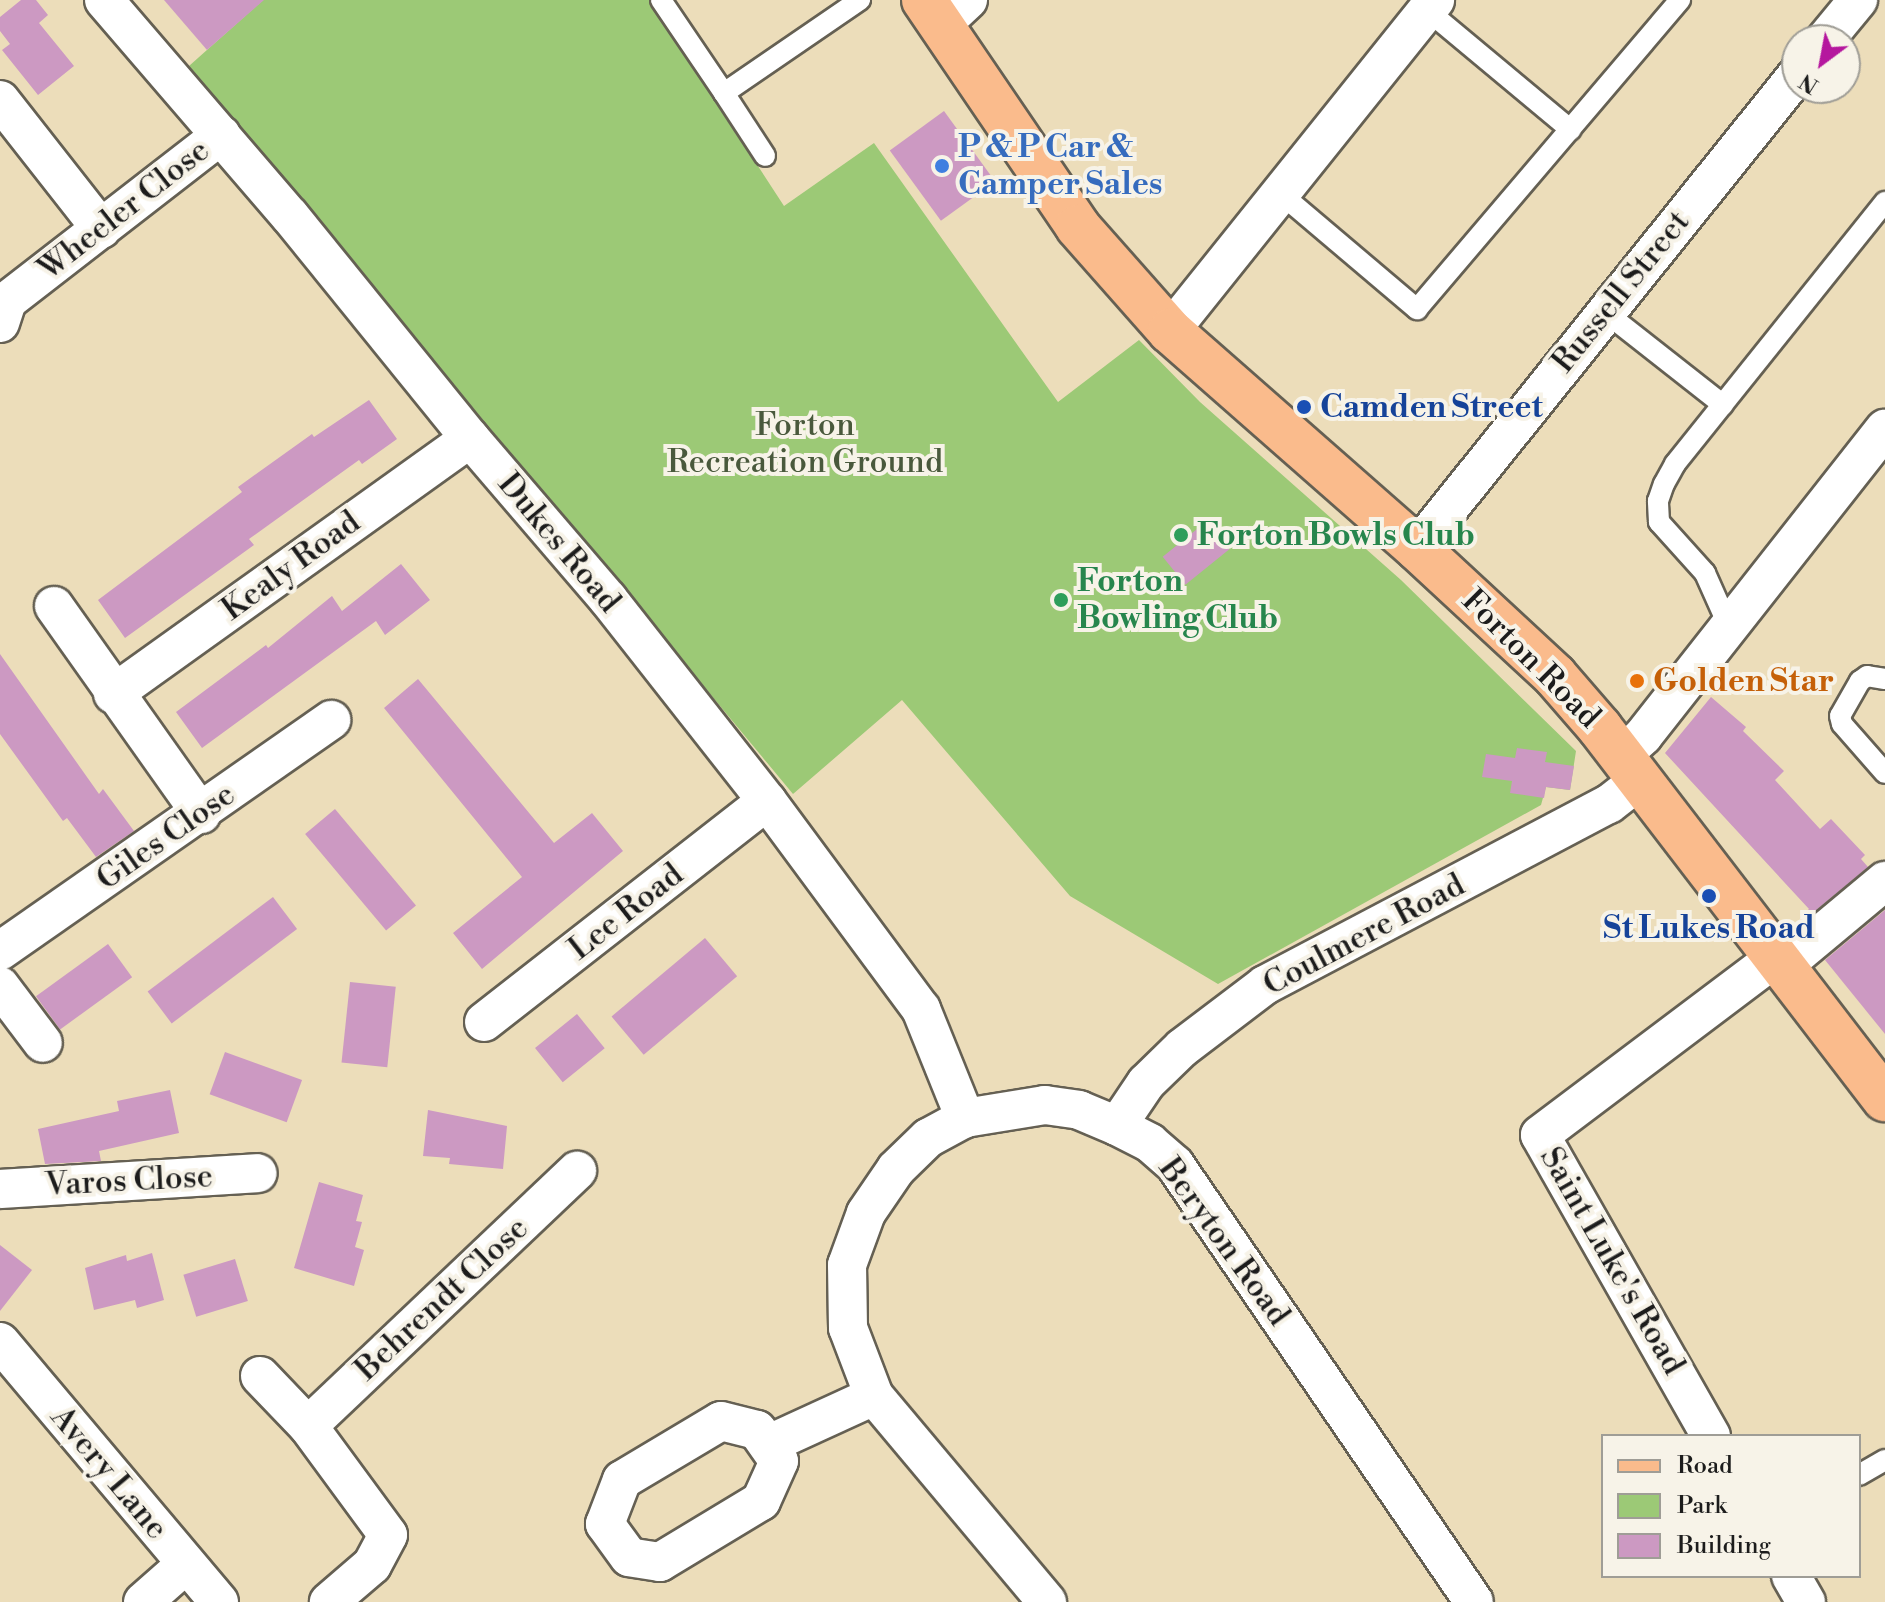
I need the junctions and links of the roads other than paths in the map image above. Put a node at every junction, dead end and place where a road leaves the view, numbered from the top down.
1 (661, 0) edge
2 (860, 0) edge
3 (1680, 0) edge
4 (1858, 0) edge
5 (112, 3) edge
6 (1431, 5) edge
7 (944, 8) edge
8 (1838, 24) edge
9 (724, 93) junction
10 (1781, 95) edge
11 (0, 100) edge
12 (1571, 130) junction
13 (221, 135) junction
14 (765, 156) dead end
15 (1280, 193) junction
16 (1885, 202) edge
17 (101, 229) junction
18 (2, 308) edge
19 (1605, 312) junction
20 (1170, 331) junction
21 (1723, 405) junction
22 (470, 438) junction
23 (1880, 447) edge
24 (1417, 548) junction
25 (54, 606) dead end
26 (1729, 627) junction
27 (1885, 679) edge
28 (113, 694) junction
29 (331, 720) dead end
30 (1630, 768) junction
31 (1885, 773) edge
32 (767, 801) junction
33 (201, 814) junction
34 (1885, 881) edge
35 (0, 951) edge
36 (1780, 961) junction
37 (0, 986) edge
38 (484, 1022) dead end
39 (43, 1043) dead end
40 (1885, 1099) edge
41 (965, 1118) junction
42 (1117, 1126) junction
43 (577, 1171) dead end
44 (258, 1173) dead end
45 (0, 1189) edge
46 (0, 1342) edge
47 (260, 1376) dead end
48 (874, 1396) junction
49 (308, 1426) junction
50 (1710, 1434) edge
51 (769, 1444) dead end
52 (1885, 1460) edge
53 (1861, 1474) edge
54 (185, 1565) junction
55 (1792, 1578) edge
56 (143, 1602) edge
57 (219, 1602) edge
58 (329, 1602) edge
59 (1047, 1602) edge
60 (1474, 1602) edge
61 (1806, 1602) edge

1 - 9 lane
2 - 9 lane
3 - 12 lane
4 - 8 street
5 - 13 street, Dukes Road
6 - 12 lane
6 - 15 street
7 - 20 main road, Forton Road
9 - 14 lane
10 - 19 street, Russell Street
11 - 17 street
12 - 15 lane
13 - 17 street, Wheeler Close
13 - 22 street, Dukes Road
15 - 20 street
16 - 21 lane
17 - 18 street, Wheeler Close
19 - 21 lane
19 - 24 street, Russell Street
20 - 24 main road, Forton Road
21 - 26 lane
22 - 28 street, Kealy Road
22 - 32 street, Dukes Road
23 - 26 street, Coulmere Road
24 - 30 main road, Forton Road
25 - 28 street
26 - 30 street, Coulmere Road
27 - 31 lane
28 - 33 street
29 - 33 street, Giles Close
30 - 36 main road, Forton Road
30 - 42 street, Coulmere Road
32 - 38 street, Lee Road
32 - 41 street, Dukes Road
33 - 35 street, Giles Close
34 - 36 street
36 - 40 main road, Forton Road
36 - 50 street, Saint Luke's Road
37 - 39 street
41 - 42 street, Beryton Road
41 - 48 street, Beryton Road
42 - 60 street, Beryton Road
43 - 49 street, Behrendt Close
44 - 45 street, Varos Close
46 - 54 street, Avery Lane
47 - 49 street
48 - 51 street
48 - 59 street, Beryton Road
49 - 58 street
52 - 53 lane
54 - 56 street
54 - 57 street, Avery Lane
55 - 61 street

